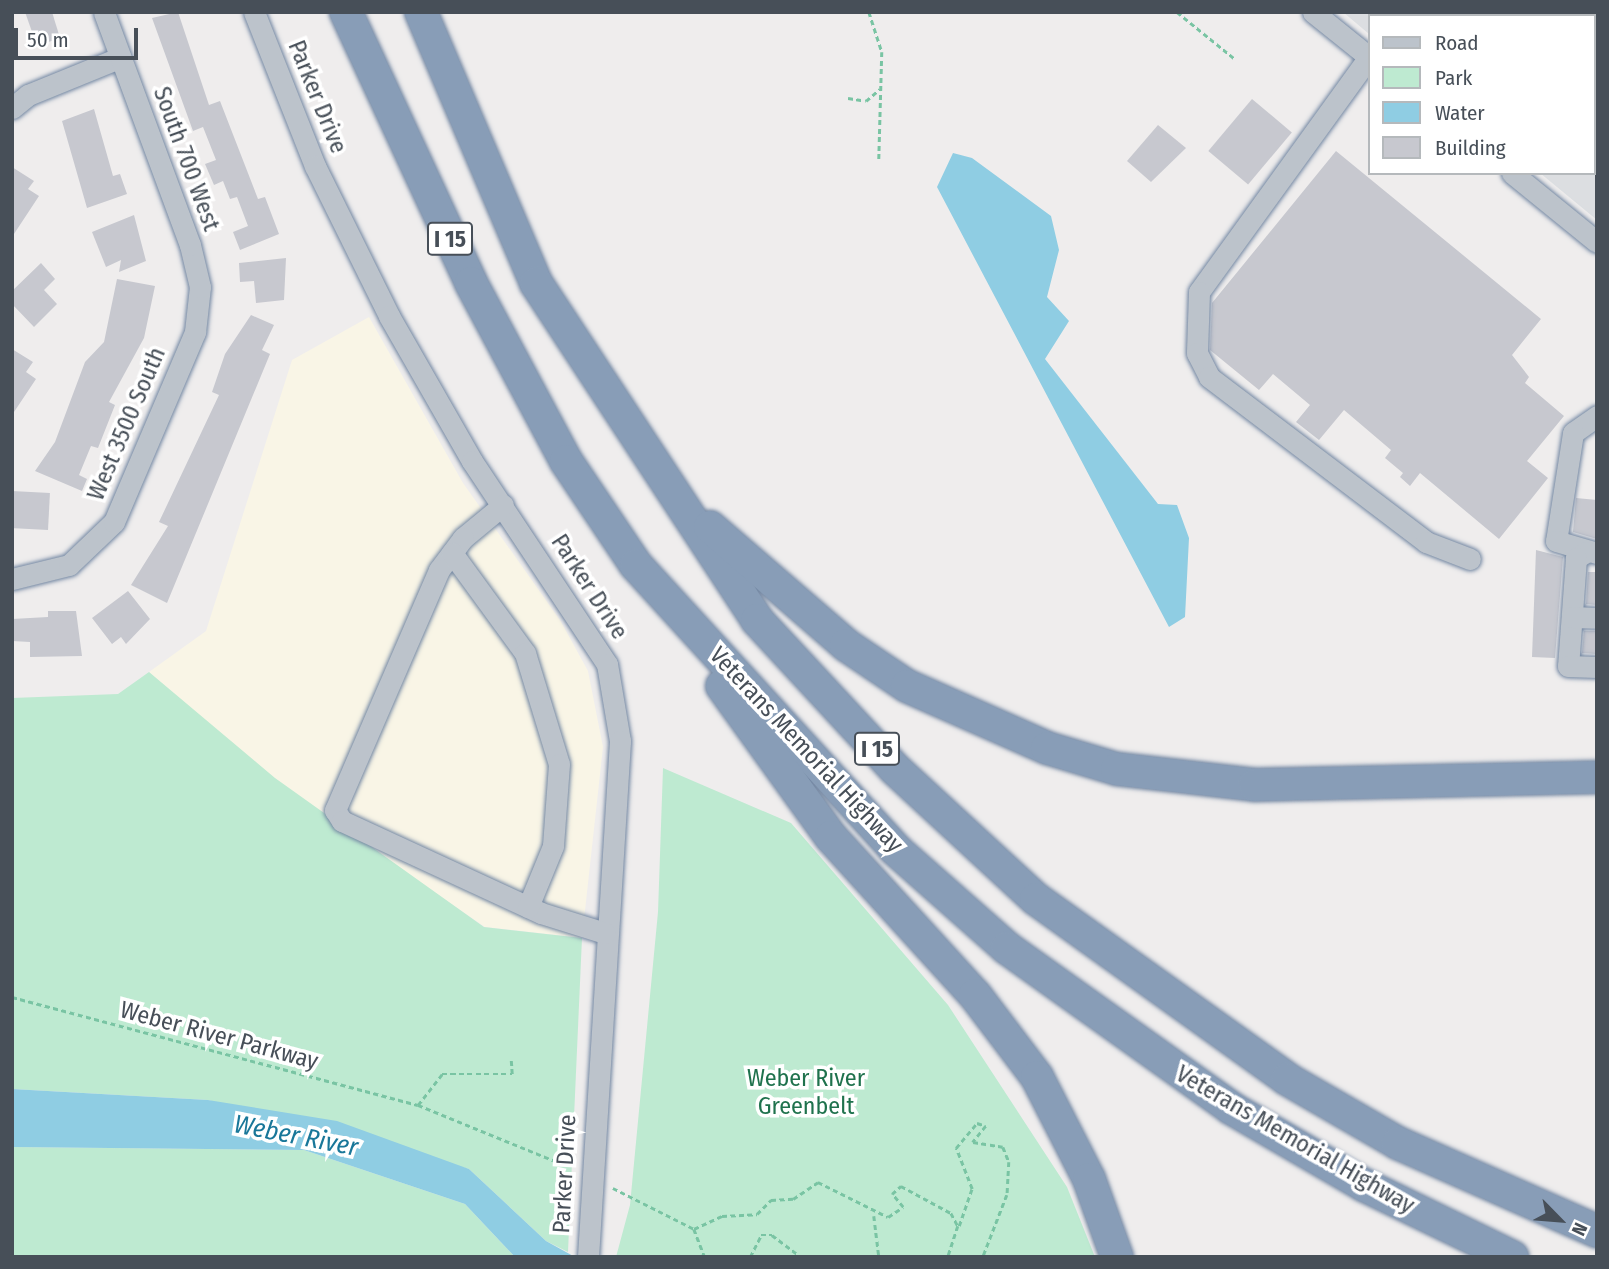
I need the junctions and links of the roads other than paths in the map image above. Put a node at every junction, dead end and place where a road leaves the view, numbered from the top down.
1 (104, 12) edge
2 (254, 12) edge
3 (346, 12) edge
4 (421, 12) edge
5 (1314, 12) edge
6 (1368, 56) edge
7 (121, 57) junction
8 (1368, 58) edge
9 (12, 108) edge
10 (1514, 175) edge
11 (1597, 242) edge
12 (200, 287) joint
13 (1597, 416) edge
14 (680, 500) junction
15 (503, 505) junction
16 (452, 552) junction
17 (1591, 552) edge
18 (1471, 559) dead end
19 (636, 565) junction
20 (12, 579) edge
21 (1572, 617) junction
22 (1597, 618) edge
23 (1597, 667) edge
24 (1597, 777) edge
25 (528, 908) junction
26 (605, 933) junction
27 (1597, 1231) edge
28 (588, 1257) edge
29 (1117, 1257) edge
30 (1512, 1257) edge

1 - 7 street, South 700 West
2 - 15 street, Parker Drive
3 - 19 highway, Veterans Memorial Highway / I 15
4 - 14 highway, Veterans Memorial Highway / I 15
5 - 6 street
7 - 9 street
7 - 12 street, South 700 West
8 - 18 street
10 - 11 street
12 - 20 street, West 3500 South
13 - 17 street
14 - 24 highway
14 - 27 highway, Veterans Memorial Highway / I 15
15 - 16 street
15 - 26 street, Parker Drive
16 - 25 street
16 - 25 street
17 - 21 street
19 - 29 highway
19 - 30 highway, Veterans Memorial Highway / I 15
21 - 22 street
21 - 23 street
25 - 26 street
26 - 28 street, Parker Drive

